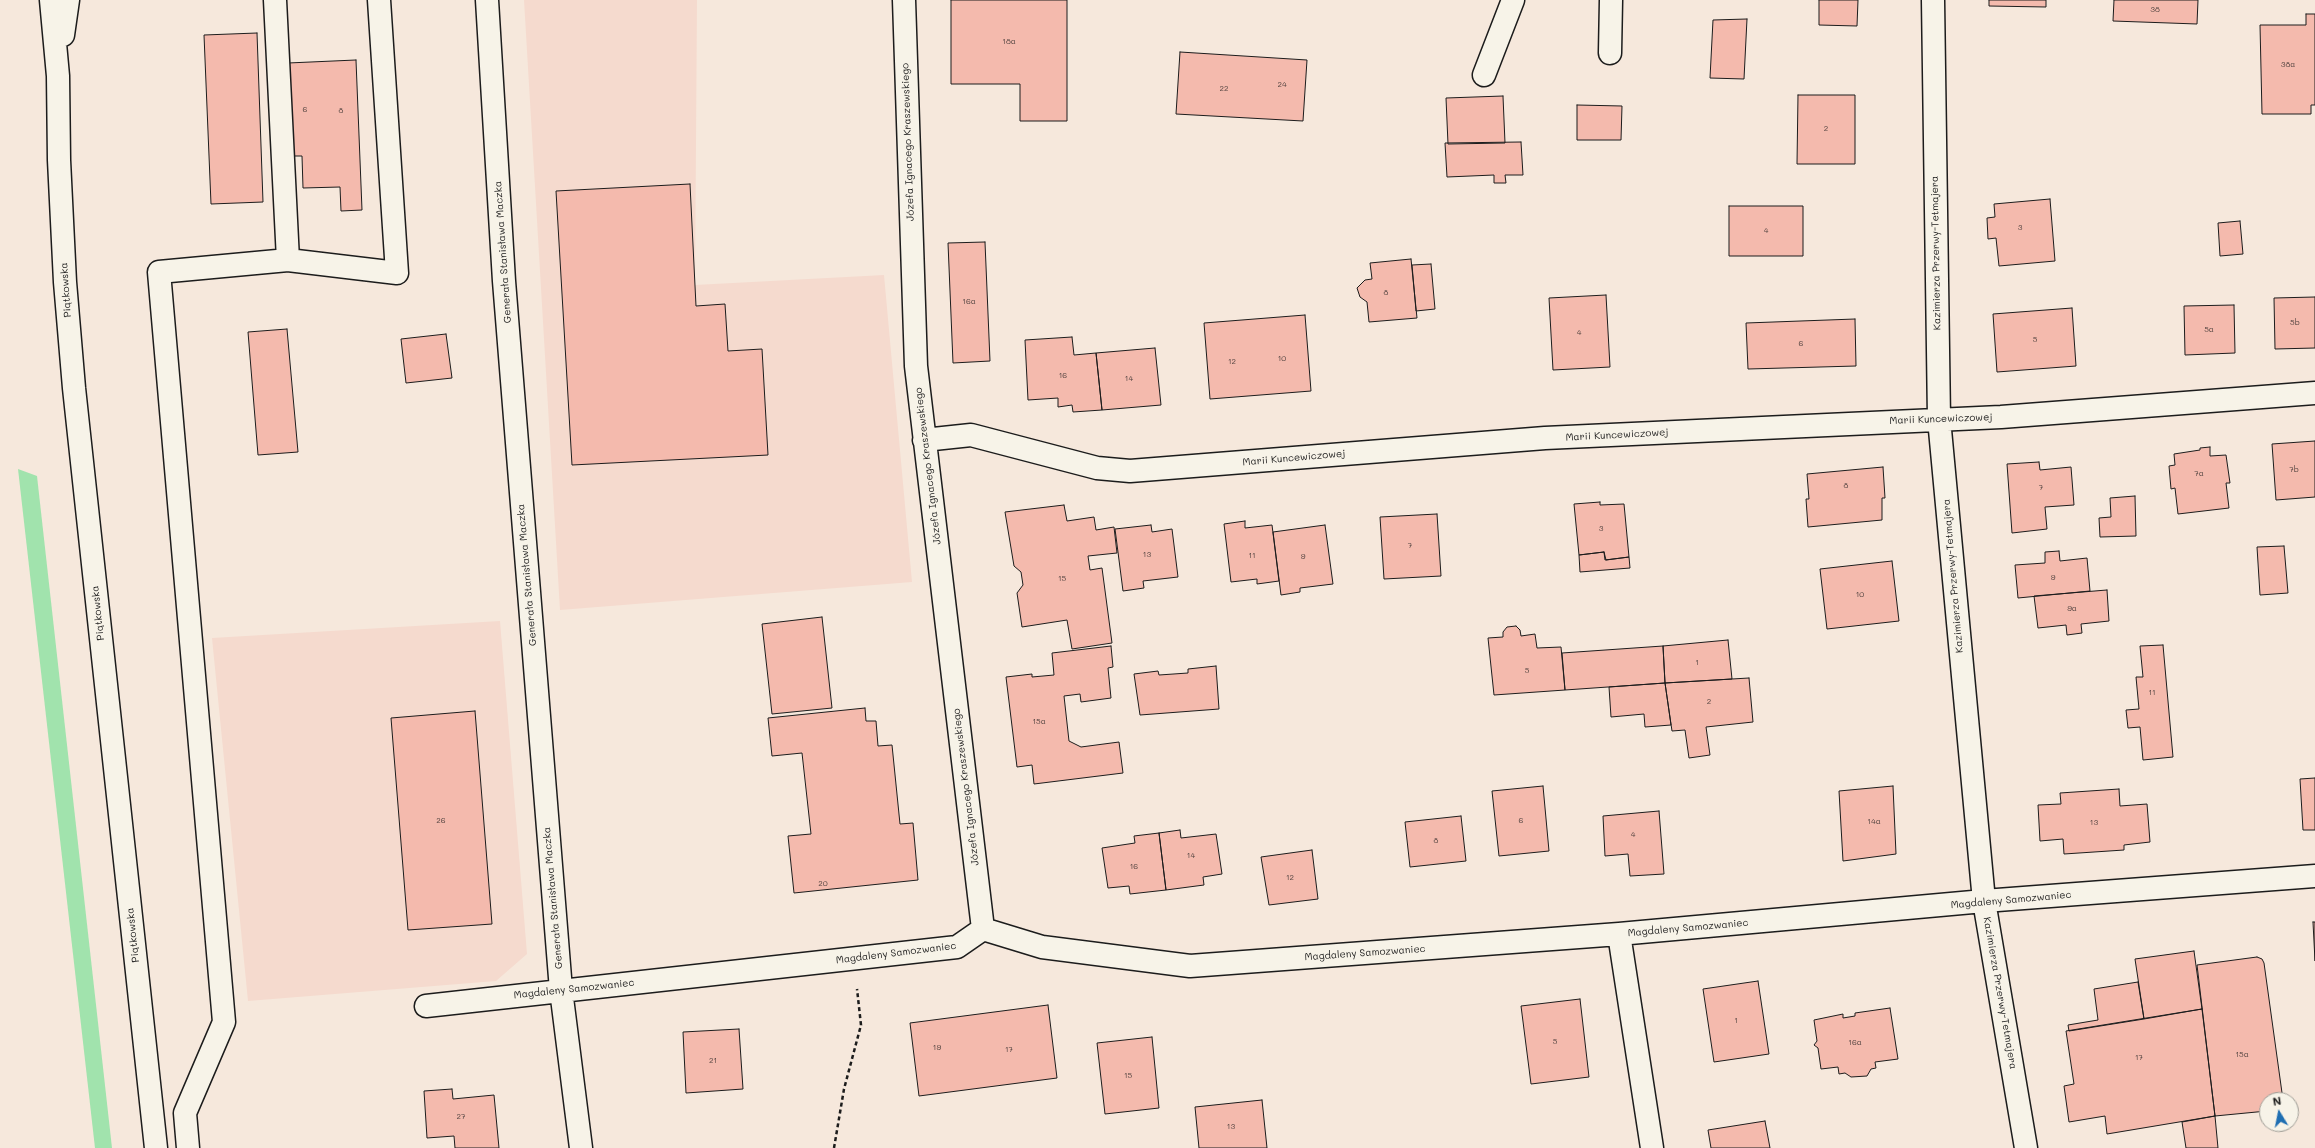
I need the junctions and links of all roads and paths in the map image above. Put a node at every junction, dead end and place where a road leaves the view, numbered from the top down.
1 (51, 0) edge
2 (68, 0) edge
3 (276, 0) edge
4 (379, 0) edge
5 (487, 0) edge
6 (904, 0) edge
7 (1513, 0) edge
8 (1611, 0) edge
9 (1933, 0) edge
10 (1610, 53) dead end
11 (1484, 75) dead end
12 (58, 76) junction
13 (288, 260) junction
14 (2315, 394) edge
15 (1939, 419) junction
16 (924, 440) junction
17 (2315, 876) edge
18 (1984, 901) junction
19 (983, 929) junction
20 (1618, 934) junction
21 (853, 959) junction
22 (561, 990) junction
23 (426, 1006) dead end
24 (156, 1148) edge
25 (188, 1148) edge
26 (581, 1148) edge
27 (834, 1148) edge
28 (1652, 1148) edge
29 (2026, 1148) edge

1 - 12 street, Piątkowska
2 - 12 street, Piątkowska
3 - 13 street
4 - 13 street
5 - 22 street, Generała Stanisława Maczka
6 - 16 street, Józefa Ignacego Kraszewskiego
7 - 11 street
8 - 10 street
9 - 15 street, Kazimierza Przerwy-Tetmajera
12 - 24 street, Piątkowska
13 - 25 street
14 - 15 street, Marii Kuncewiczowej
15 - 16 street, Marii Kuncewiczowej
15 - 18 street, Kazimierza Przerwy-Tetmajera
16 - 19 street, Józefa Ignacego Kraszewskiego
17 - 18 street, Magdaleny Samozwaniec
18 - 20 street, Magdaleny Samozwaniec
18 - 29 street, Kazimierza Przerwy-Tetmajera
19 - 20 street, Magdaleny Samozwaniec
19 - 21 street, Magdaleny Samozwaniec
20 - 28 street
21 - 22 street, Magdaleny Samozwaniec
21 - 27 path
22 - 23 street, Magdaleny Samozwaniec
22 - 26 street, Generała Stanisława Maczka

